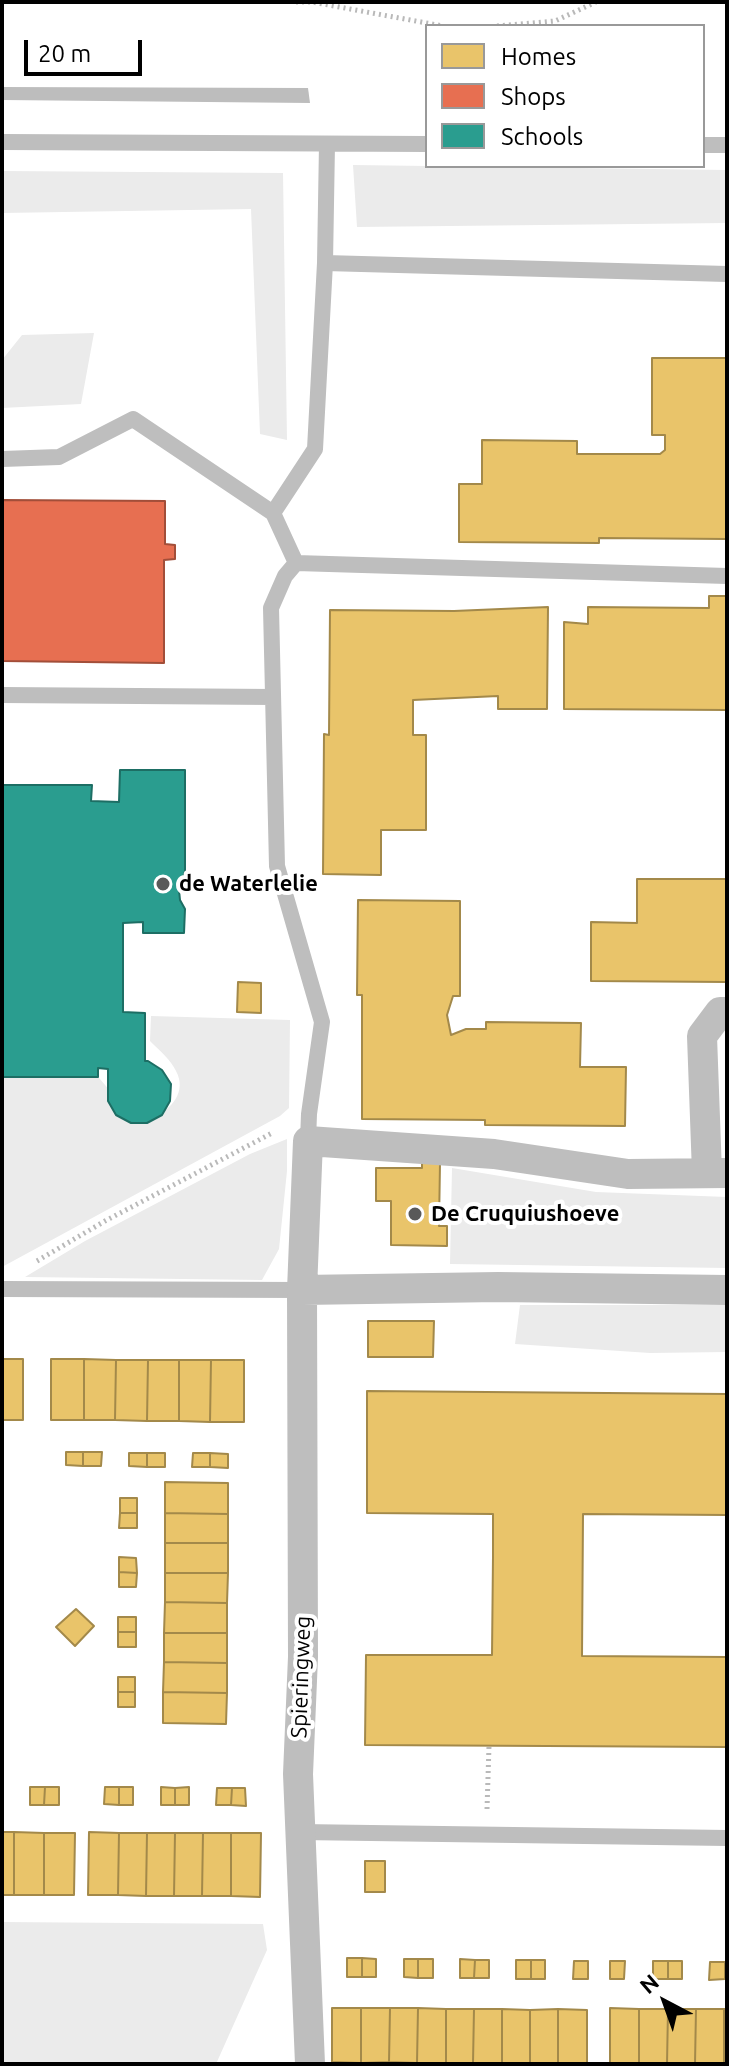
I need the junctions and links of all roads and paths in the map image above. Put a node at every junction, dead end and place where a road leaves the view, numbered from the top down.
1 (296, 2) edge
2 (596, 2) edge
3 (432, 24) edge
4 (520, 24) edge
5 (2, 142) edge
6 (327, 144) junction
7 (425, 144) edge
8 (705, 145) edge
9 (727, 145) edge
10 (325, 263) junction
11 (727, 274) edge
12 (2, 459) edge
13 (273, 513) junction
14 (296, 563) junction
15 (727, 576) edge
16 (2, 695) edge
17 (273, 697) junction
18 (727, 1012) edge
19 (308, 1127) junction
20 (717, 1173) edge
21 (34, 1263) dead end
22 (2, 1289) edge
23 (302, 1290) junction
24 (727, 1290) edge
25 (489, 1746) dead end
26 (300, 1832) junction
27 (486, 1834) junction
28 (727, 1838) edge
29 (310, 2064) edge

1 - 3 path
2 - 4 path
5 - 6 lane
6 - 7 lane
6 - 10 lane
8 - 9 lane
10 - 11 lane
10 - 13 lane
12 - 13 lane
13 - 14 lane
14 - 15 lane
14 - 17 lane
16 - 17 lane
17 - 19 lane
18 - 20 street
19 - 20 street
19 - 21 path
19 - 23 street, Spieringweg
22 - 23 lane
23 - 24 street
23 - 26 street, Spieringweg
25 - 27 path
26 - 27 lane
26 - 29 street, Spieringweg
27 - 28 lane

